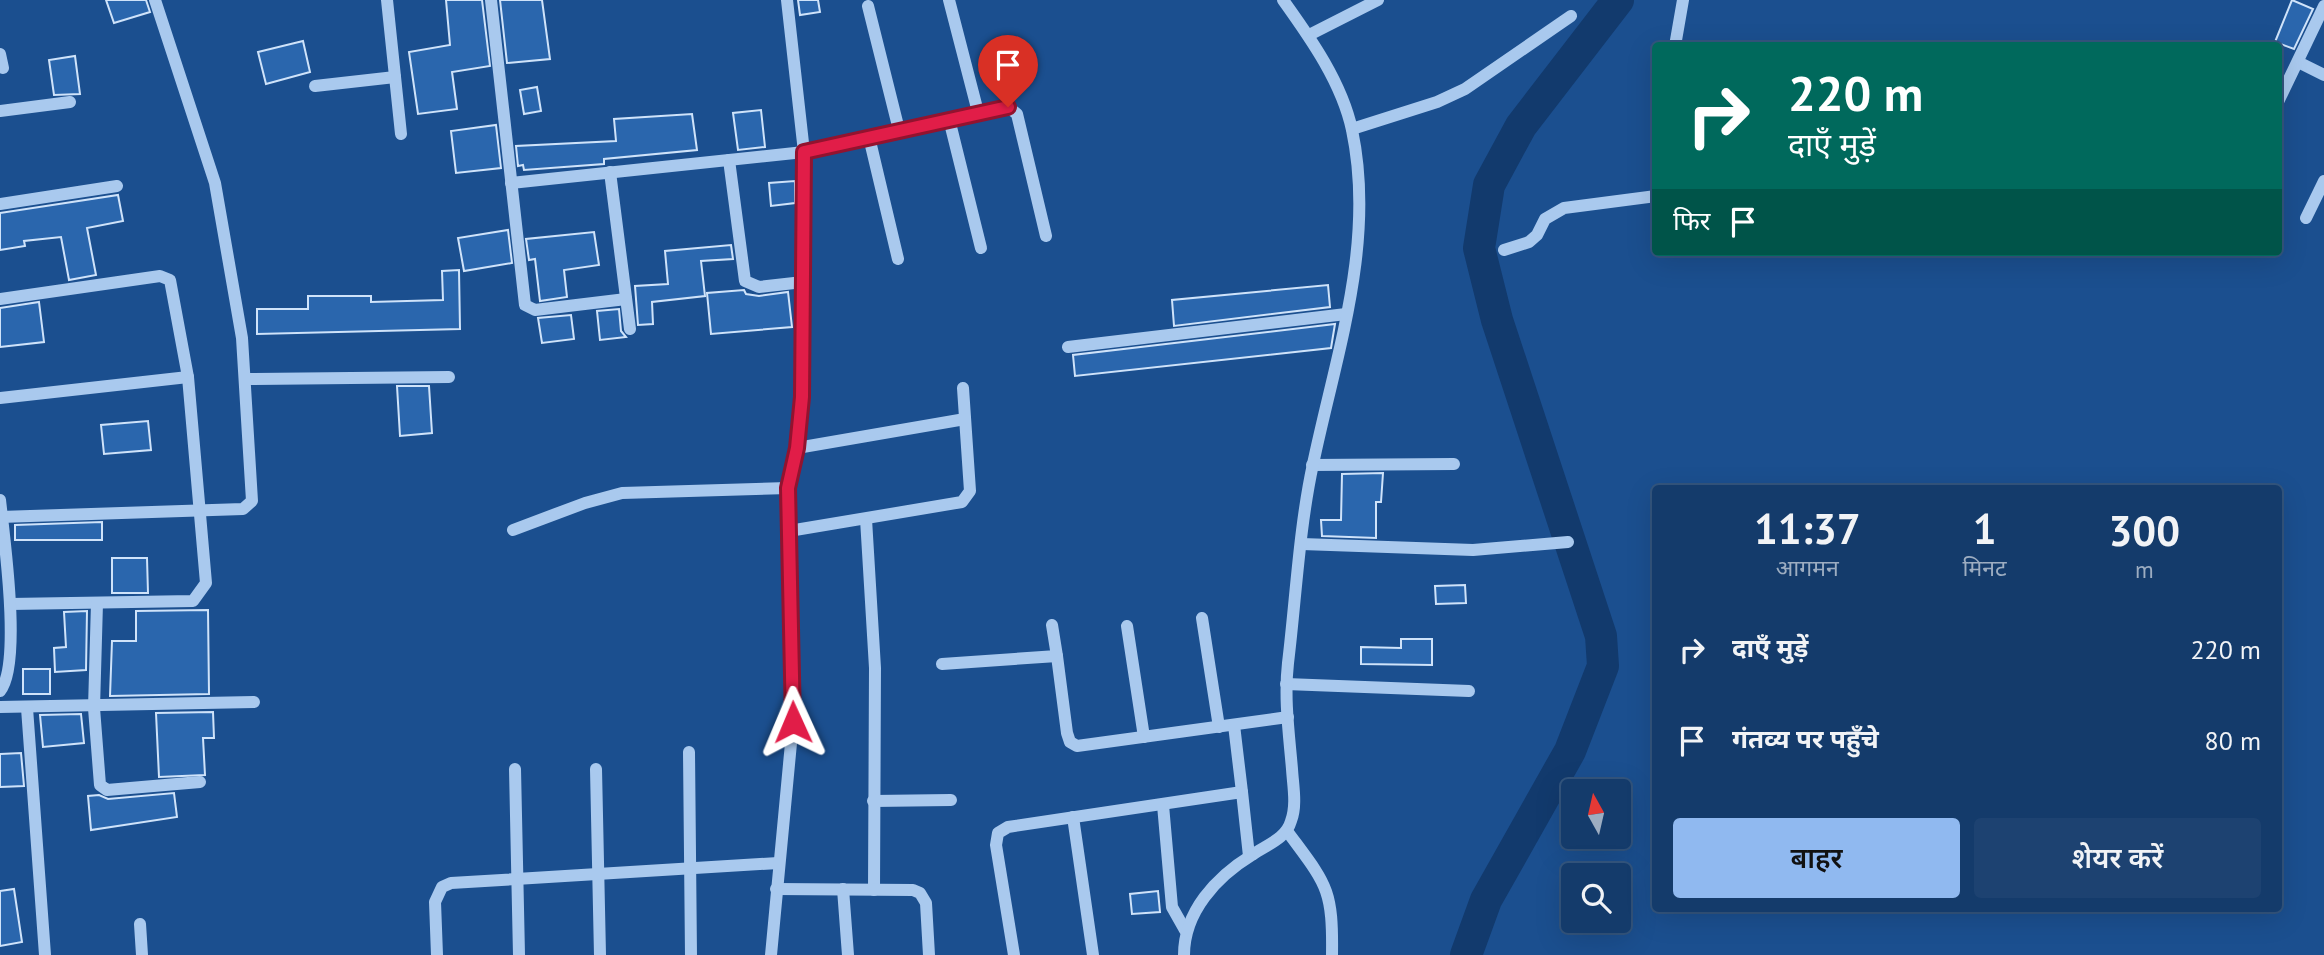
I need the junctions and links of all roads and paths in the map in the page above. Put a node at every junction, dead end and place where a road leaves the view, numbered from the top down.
1 (155, 0) edge
2 (387, 0) edge
3 (491, 0) edge
4 (788, 0) edge
5 (949, 0) edge
6 (1283, 0) edge
7 (1378, 0) edge
8 (1683, 0) edge
9 (869, 6) dead end
10 (2324, 6) edge
11 (1572, 16) dead end
12 (1309, 36) junction
13 (1676, 42) edge
14 (0, 54) edge
15 (2298, 62) junction
16 (3, 68) dead end
17 (2324, 75) edge
18 (395, 77) junction
19 (315, 86) dead end
20 (2282, 94) edge
21 (70, 102) dead end
22 (0, 111) edge
23 (978, 112) junction
24 (949, 119) junction
25 (1352, 129) junction
26 (899, 130) junction
27 (401, 134) dead end
28 (869, 137) junction
29 (804, 152) junction
30 (729, 160) junction
31 (610, 172) junction
32 (2324, 181) edge
33 (511, 183) junction
34 (117, 186) dead end
35 (1652, 197) edge
36 (0, 204) edge
37 (2306, 218) dead end
38 (1046, 236) dead end
39 (981, 248) dead end
40 (1504, 250) dead end
41 (898, 259) dead end
42 (803, 282) junction
43 (0, 299) edge
44 (626, 299) junction
45 (1346, 314) junction
46 (630, 329) dead end
47 (1068, 347) dead end
48 (188, 377) junction
49 (449, 377) dead end
50 (245, 379) junction
51 (963, 388) dead end
52 (0, 398) edge
53 (965, 419) junction
54 (797, 448) junction
55 (1312, 464) junction
56 (1454, 464) dead end
57 (788, 488) junction
58 (0, 500) edge
59 (198, 510) junction
60 (1, 517) edge
61 (866, 519) junction
62 (513, 530) dead end
63 (789, 531) junction
64 (1568, 542) dead end
65 (1302, 544) junction
66 (97, 603) junction
67 (10, 604) junction
68 (1202, 618) dead end
69 (1052, 625) dead end
70 (1127, 626) dead end
71 (1057, 656) junction
72 (942, 664) dead end
73 (1286, 684) junction
74 (0, 691) edge
75 (1469, 691) dead end
76 (254, 702) dead end
77 (0, 708) edge
78 (27, 708) junction
79 (94, 708) junction
80 (1288, 717) junction
81 (1234, 725) junction
82 (1219, 727) junction
83 (1144, 737) junction
84 (690, 752) dead end
85 (515, 769) dead end
86 (596, 769) dead end
87 (200, 782) dead end
88 (1242, 792) junction
89 (951, 800) dead end
90 (873, 801) junction
91 (1163, 805) junction
92 (1073, 817) junction
93 (1287, 831) junction
94 (1249, 856) junction
95 (778, 863) junction
96 (690, 868) junction
97 (598, 873) junction
98 (517, 878) junction
99 (776, 889) junction
100 (843, 890) junction
101 (874, 890) junction
102 (140, 924) dead end
103 (1185, 930) junction
104 (45, 955) edge
105 (142, 955) edge
106 (437, 955) edge
107 (519, 955) edge
108 (600, 955) edge
109 (691, 955) edge
110 (771, 955) edge
111 (848, 955) edge
112 (929, 955) edge
113 (1014, 955) edge
114 (1093, 955) edge
115 (1184, 955) edge
116 (1332, 955) edge

1 - 50 street
2 - 18 street
3 - 33 street
4 - 29 street
5 - 23 street
6 - 12 street
7 - 12 street
8 - 13 street
9 - 26 street
10 - 15 street
11 - 25 street
12 - 25 street
14 - 16 street
15 - 17 street
15 - 20 street
18 - 19 street
18 - 27 street
21 - 22 street
23 - 24 street
23 - 38 street
24 - 26 street
24 - 39 street
25 - 45 street
26 - 28 street
28 - 29 street
28 - 41 street
29 - 30 street
29 - 42 street
30 - 31 street
30 - 42 street
31 - 33 street
31 - 44 street
32 - 37 street
33 - 44 street
34 - 36 street
35 - 40 street
42 - 54 street
43 - 48 street
44 - 46 street
45 - 47 street
45 - 55 street
48 - 52 street
48 - 59 street
49 - 50 street
50 - 59 street
51 - 53 street
53 - 54 street
53 - 61 street
54 - 57 street
55 - 56 street
55 - 65 street
57 - 62 street
57 - 63 street
58 - 60 street
59 - 60 street
59 - 66 street
60 - 67 street
61 - 63 street
61 - 90 street
63 - 95 street
64 - 65 street
65 - 73 street
66 - 67 street
66 - 79 street
67 - 74 street
68 - 82 street
69 - 71 street
70 - 83 street
71 - 72 street
71 - 83 street
73 - 75 street
73 - 80 street
76 - 79 street
77 - 78 street
78 - 79 street
78 - 104 street
79 - 87 street
80 - 81 street
80 - 93 street
81 - 82 street
81 - 88 street
82 - 83 street
84 - 96 street
85 - 98 street
86 - 97 street
88 - 91 street
88 - 94 street
89 - 90 street
90 - 101 street
91 - 92 street
91 - 103 street
92 - 113 street
92 - 114 street
93 - 94 street
93 - 116 street
94 - 103 street
95 - 96 street
95 - 99 street
96 - 97 street
96 - 109 street
97 - 98 street
97 - 108 street
98 - 106 street
98 - 107 street
99 - 100 street
99 - 110 street
100 - 101 street
100 - 111 street
101 - 112 street
102 - 105 street
103 - 115 street

